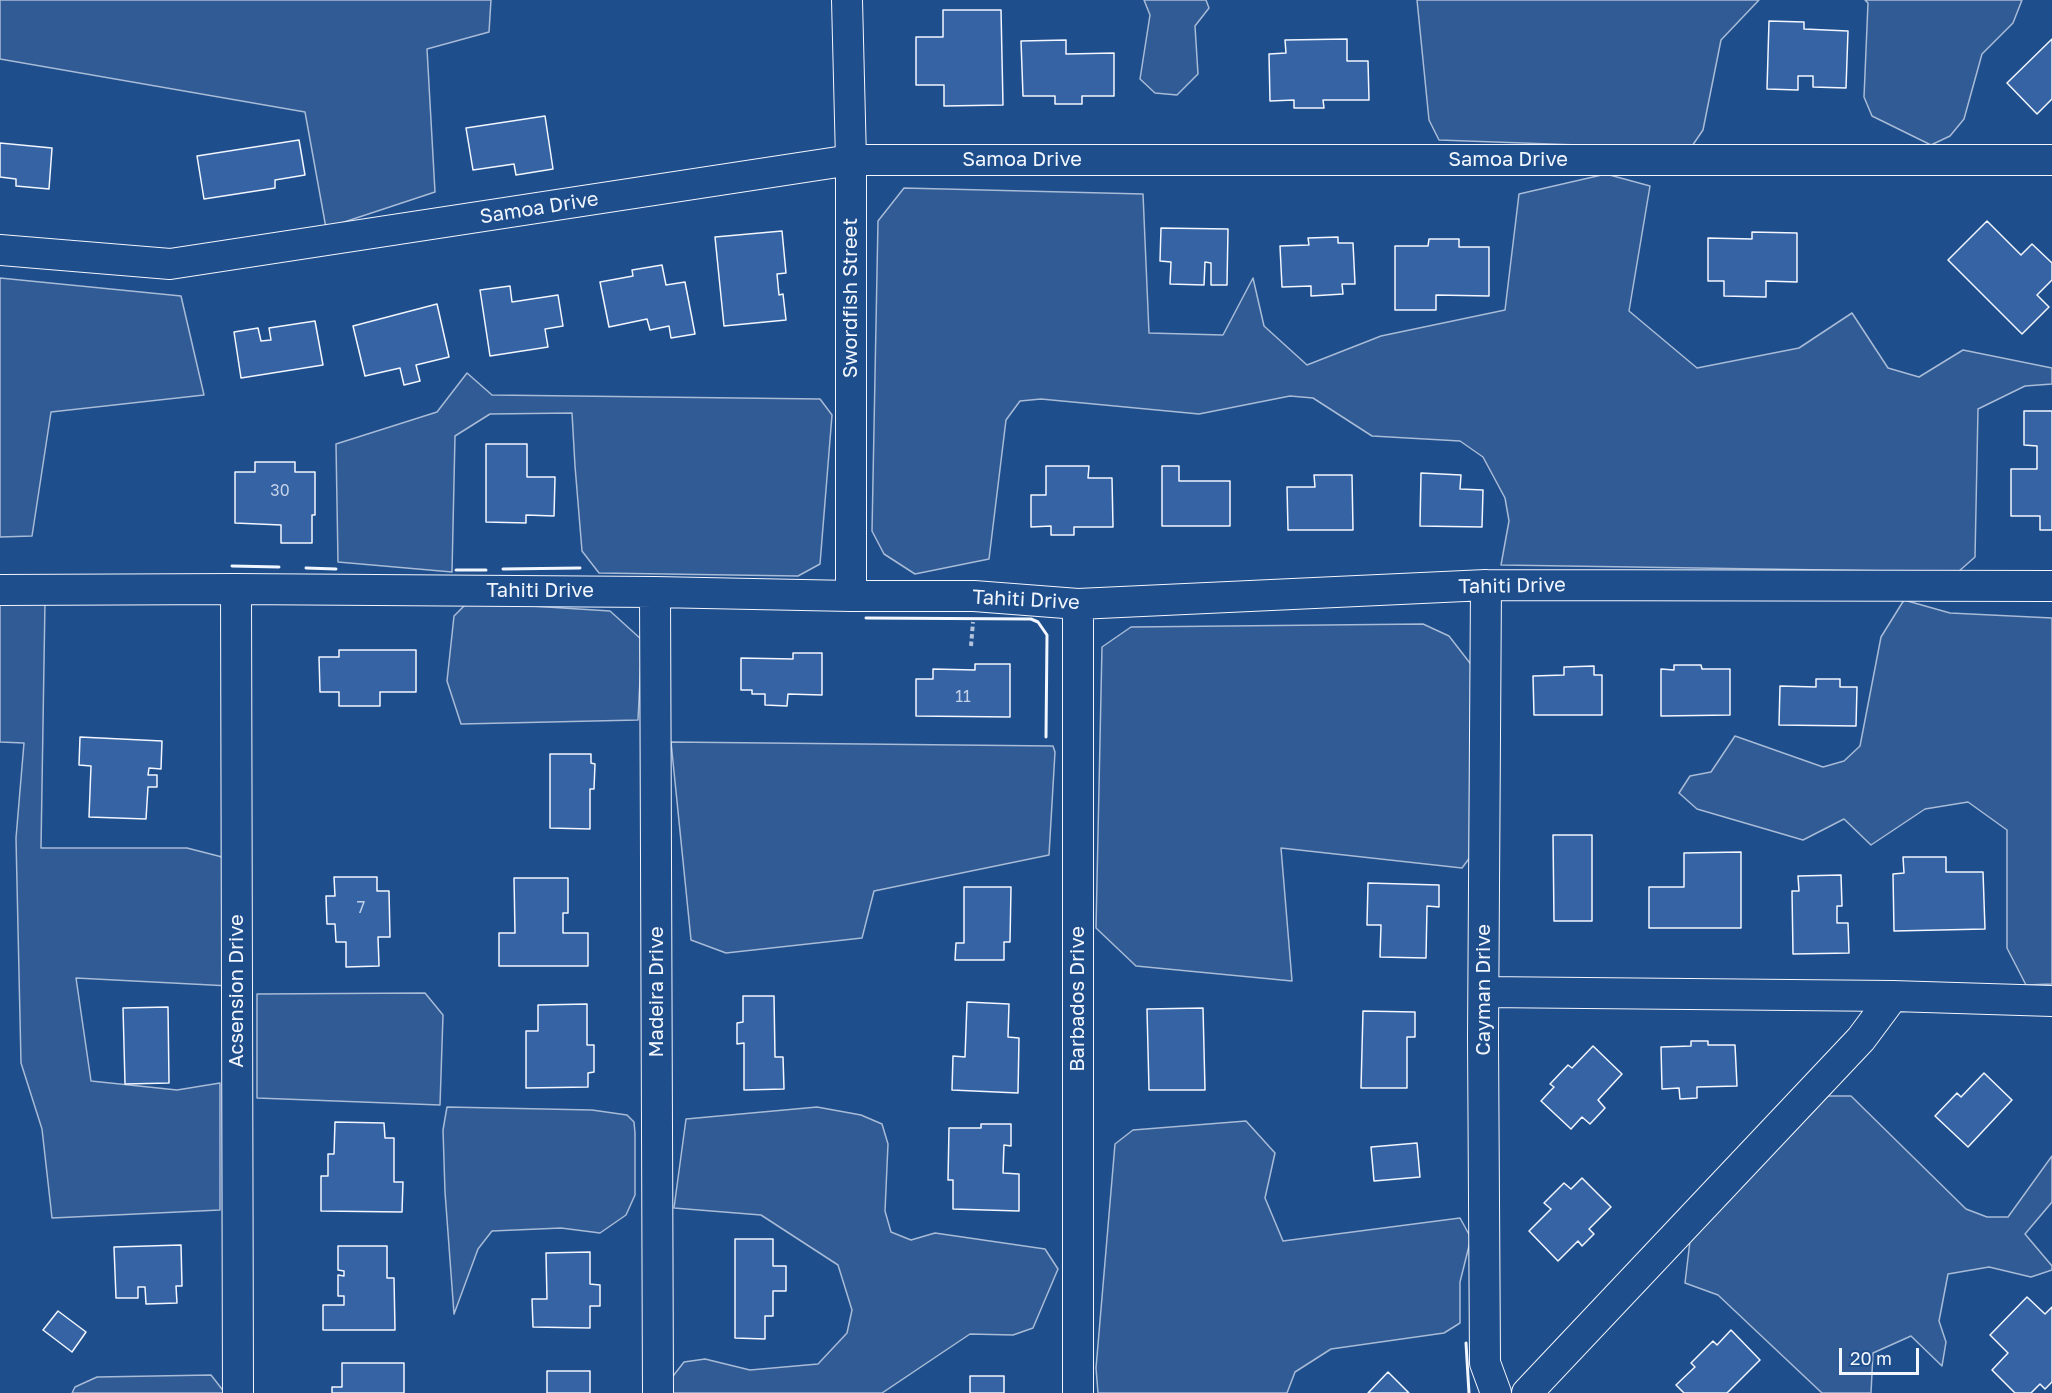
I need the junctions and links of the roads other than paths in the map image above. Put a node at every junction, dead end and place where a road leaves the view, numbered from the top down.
1 (847, 0) edge
2 (851, 160) junction
3 (2052, 160) edge
4 (0, 250) edge
5 (1486, 585) junction
6 (2052, 586) edge
7 (236, 589) junction
8 (0, 590) edge
9 (655, 592) junction
10 (851, 596) junction
11 (1078, 604) junction
12 (1484, 992) junction
13 (1893, 996) junction
14 (2052, 1001) edge
15 (238, 1393) edge
16 (658, 1393) edge
17 (1078, 1393) edge
18 (1496, 1393) edge
19 (1527, 1393) edge

1 - 2 street, Swordfish Street
2 - 3 street, Samoa Drive
2 - 4 street, Samoa Drive
2 - 10 street, Swordfish Street
5 - 6 street, Tahiti Drive
5 - 11 street, Tahiti Drive
5 - 12 street, Cayman Drive
7 - 8 street, Tahiti Drive
7 - 9 street, Tahiti Drive
7 - 15 street, Acsension Drive
9 - 10 street, Tahiti Drive
9 - 16 street, Madeira Drive
10 - 11 street, Tahiti Drive
11 - 17 street, Barbados Drive
12 - 13 street
12 - 18 street, Cayman Drive
13 - 14 street
13 - 19 street

